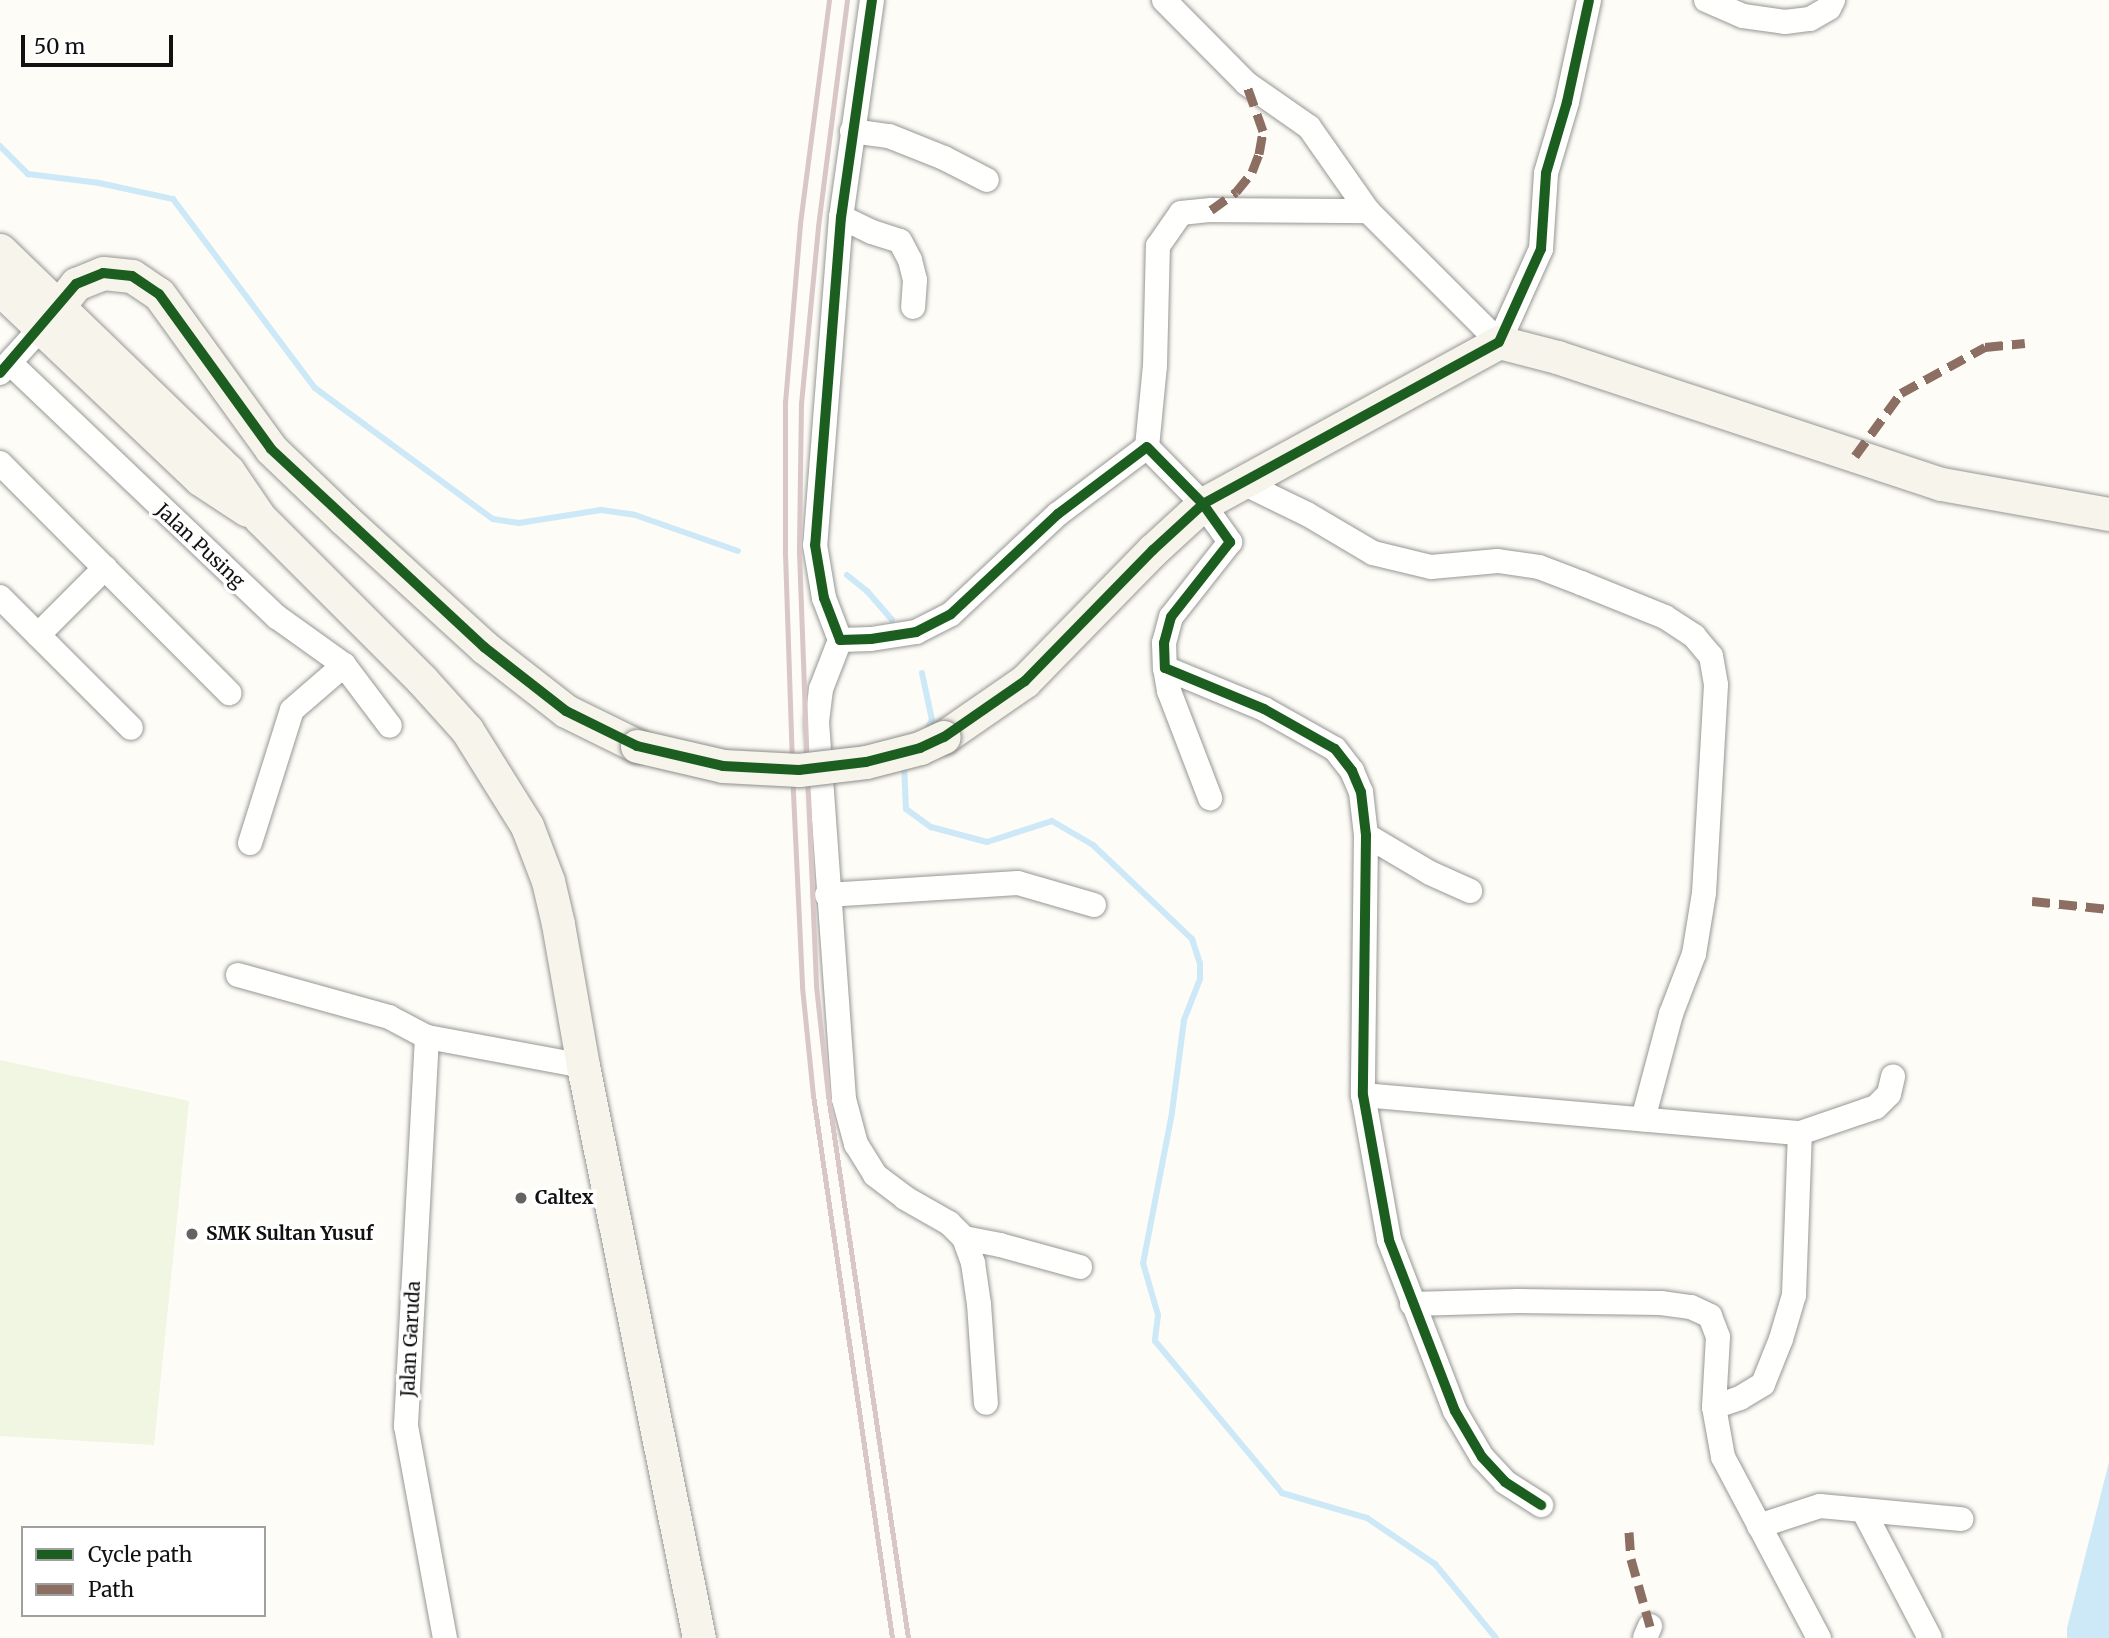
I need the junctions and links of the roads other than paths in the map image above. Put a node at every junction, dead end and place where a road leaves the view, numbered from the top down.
1 (872, 0) edge
2 (1164, 0) edge
3 (1589, 0) edge
4 (1706, 0) edge
5 (1833, 0) edge
6 (852, 131) junction
7 (987, 180) dead end
8 (1368, 211) junction
9 (841, 217) junction
10 (0, 250) edge
11 (0, 289) edge
12 (913, 307) dead end
13 (49, 317) junction
14 (1499, 342) junction
15 (5, 368) edge
16 (1147, 447) junction
17 (0, 463) edge
18 (1241, 482) junction
19 (1203, 504) junction
20 (2109, 514) edge
21 (105, 568) junction
22 (0, 597) edge
23 (38, 635) junction
24 (839, 640) junction
25 (344, 665) junction
26 (1165, 668) junction
27 (229, 693) dead end
28 (390, 726) dead end
29 (131, 728) dead end
30 (1210, 798) dead end
31 (1366, 835) junction
32 (250, 843) dead end
33 (1470, 891) dead end
34 (827, 895) junction
35 (1094, 905) dead end
36 (238, 975) dead end
37 (428, 1037) junction
38 (583, 1066) junction
39 (1893, 1076) dead end
40 (1363, 1095) junction
41 (1643, 1119) junction
42 (1800, 1133) junction
43 (964, 1238) junction
44 (1080, 1268) dead end
45 (1412, 1304) junction
46 (986, 1403) dead end
47 (1714, 1407) junction
48 (1541, 1505) dead end
49 (1863, 1510) junction
50 (1961, 1519) dead end
51 (1759, 1527) junction
52 (445, 1638) edge
53 (699, 1638) edge
54 (1819, 1638) edge
55 (1930, 1638) edge

1 - 6 street
2 - 8 street
3 - 14 street
4 - 5 street
6 - 7 street
6 - 9 street
8 - 14 street
8 - 16 street
9 - 12 street
9 - 24 street
10 - 13 street
11 - 13 street
13 - 15 street
13 - 19 street, bridge
13 - 38 street
14 - 18 street
14 - 20 street
15 - 25 street, Jalan Pusing
16 - 19 street
16 - 24 street
17 - 21 street
18 - 19 street
18 - 41 street
19 - 26 street
21 - 23 street
21 - 27 street
22 - 23 street
23 - 29 street
24 - 34 street
25 - 28 street, Jalan Pusing
25 - 32 street
26 - 30 street
26 - 31 street
31 - 33 street
31 - 40 street
34 - 35 street
34 - 43 street
36 - 37 street
37 - 38 street
37 - 52 street, Jalan Garuda
38 - 53 street
39 - 42 street
40 - 41 street
40 - 45 street
41 - 42 street
42 - 47 street
43 - 44 street
43 - 46 street
45 - 47 street
45 - 48 street
47 - 51 street
49 - 50 street
49 - 51 street
49 - 55 street
51 - 54 street

